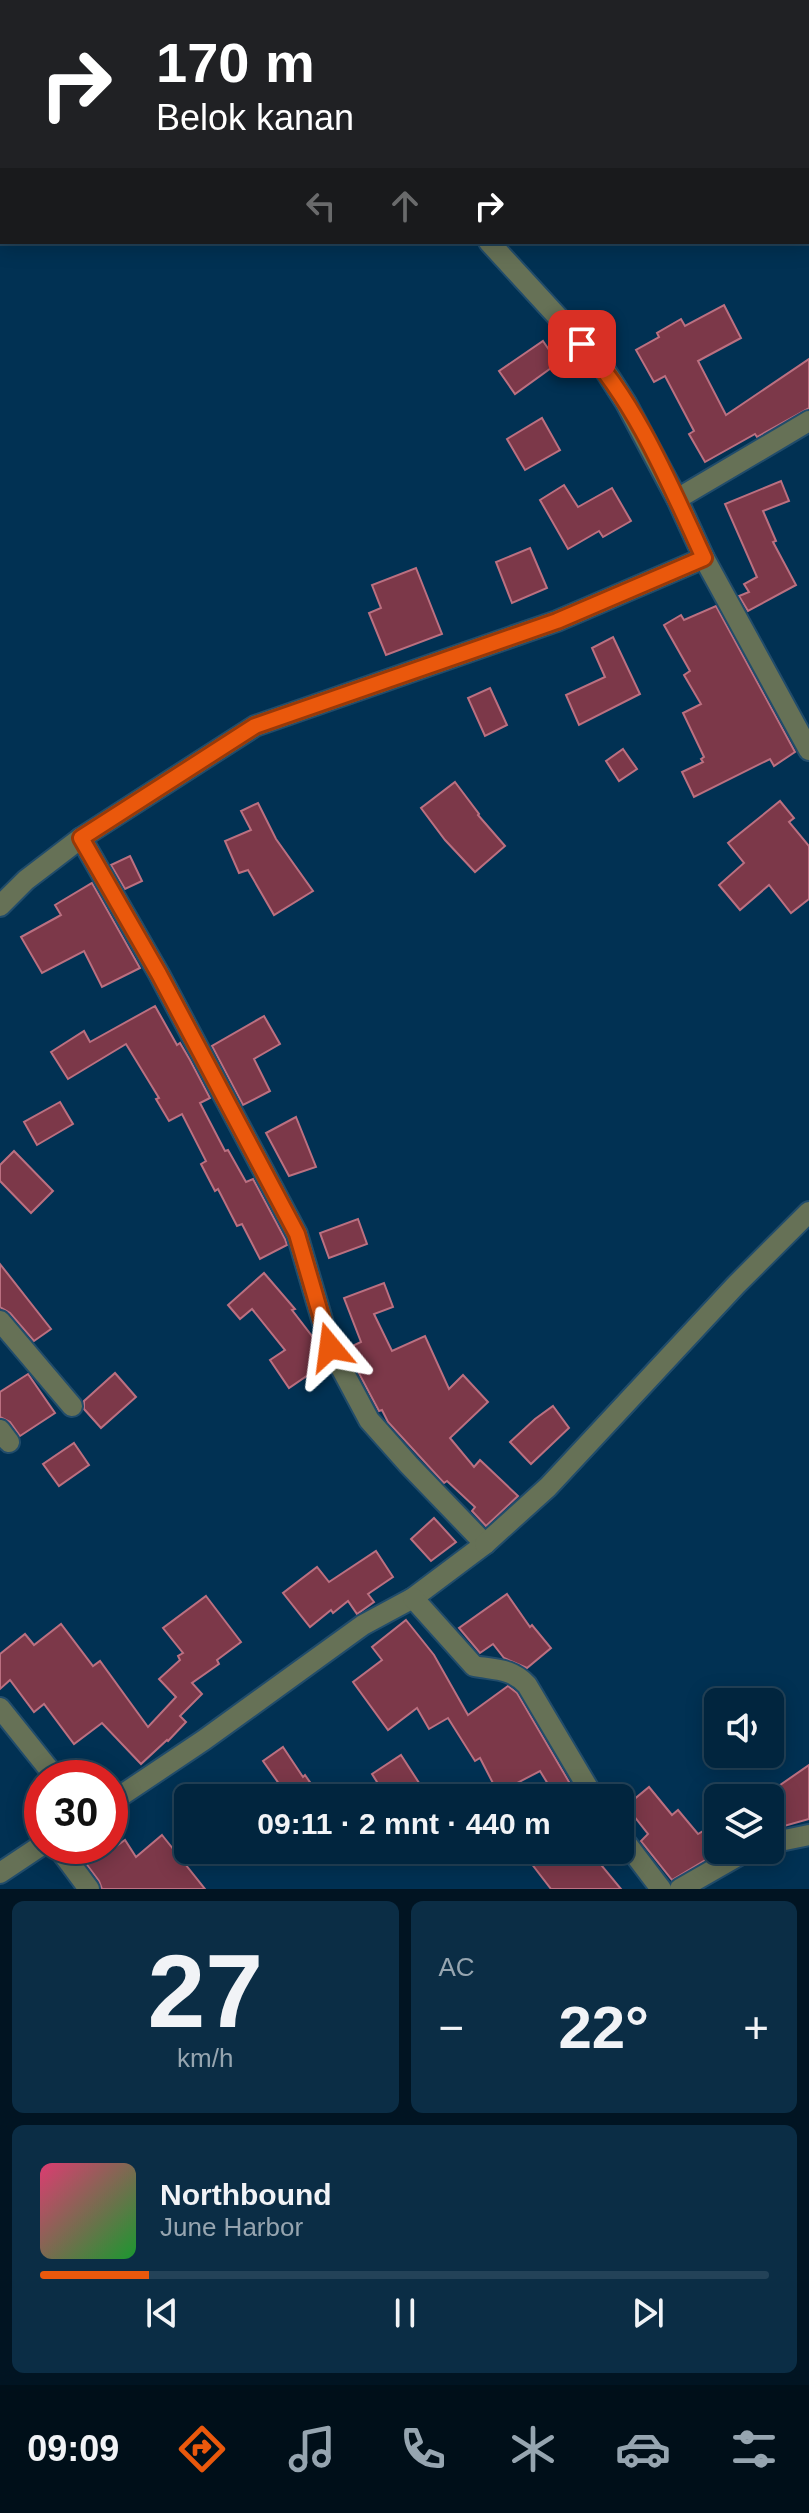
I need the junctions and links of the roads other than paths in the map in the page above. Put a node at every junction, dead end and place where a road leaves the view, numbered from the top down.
1 (491, 244) edge
2 (809, 421) edge
3 (677, 499) junction
4 (704, 558) junction
5 (809, 750) edge
6 (81, 838) junction
7 (0, 906) edge
8 (809, 1212) edge
9 (0, 1321) edge
10 (72, 1406) dead end
11 (485, 1544) junction
12 (413, 1598) junction
13 (0, 1708) edge
14 (42, 1760) edge
15 (586, 1784) edge
16 (128, 1791) edge
17 (809, 1835) edge
18 (784, 1840) edge
19 (634, 1853) edge
20 (24, 1857) edge
21 (70, 1864) edge
22 (724, 1864) edge
23 (0, 1873) edge
24 (89, 1889) edge
25 (661, 1889) edge
26 (680, 1889) edge

1 - 3 street
2 - 3 street
3 - 4 street
4 - 5 street
4 - 6 street
6 - 7 street
6 - 11 street
8 - 11 street
9 - 10 street
11 - 12 street
12 - 15 street
12 - 16 street
13 - 14 street
17 - 18 street
19 - 25 street
20 - 23 street
21 - 24 street
22 - 26 street

